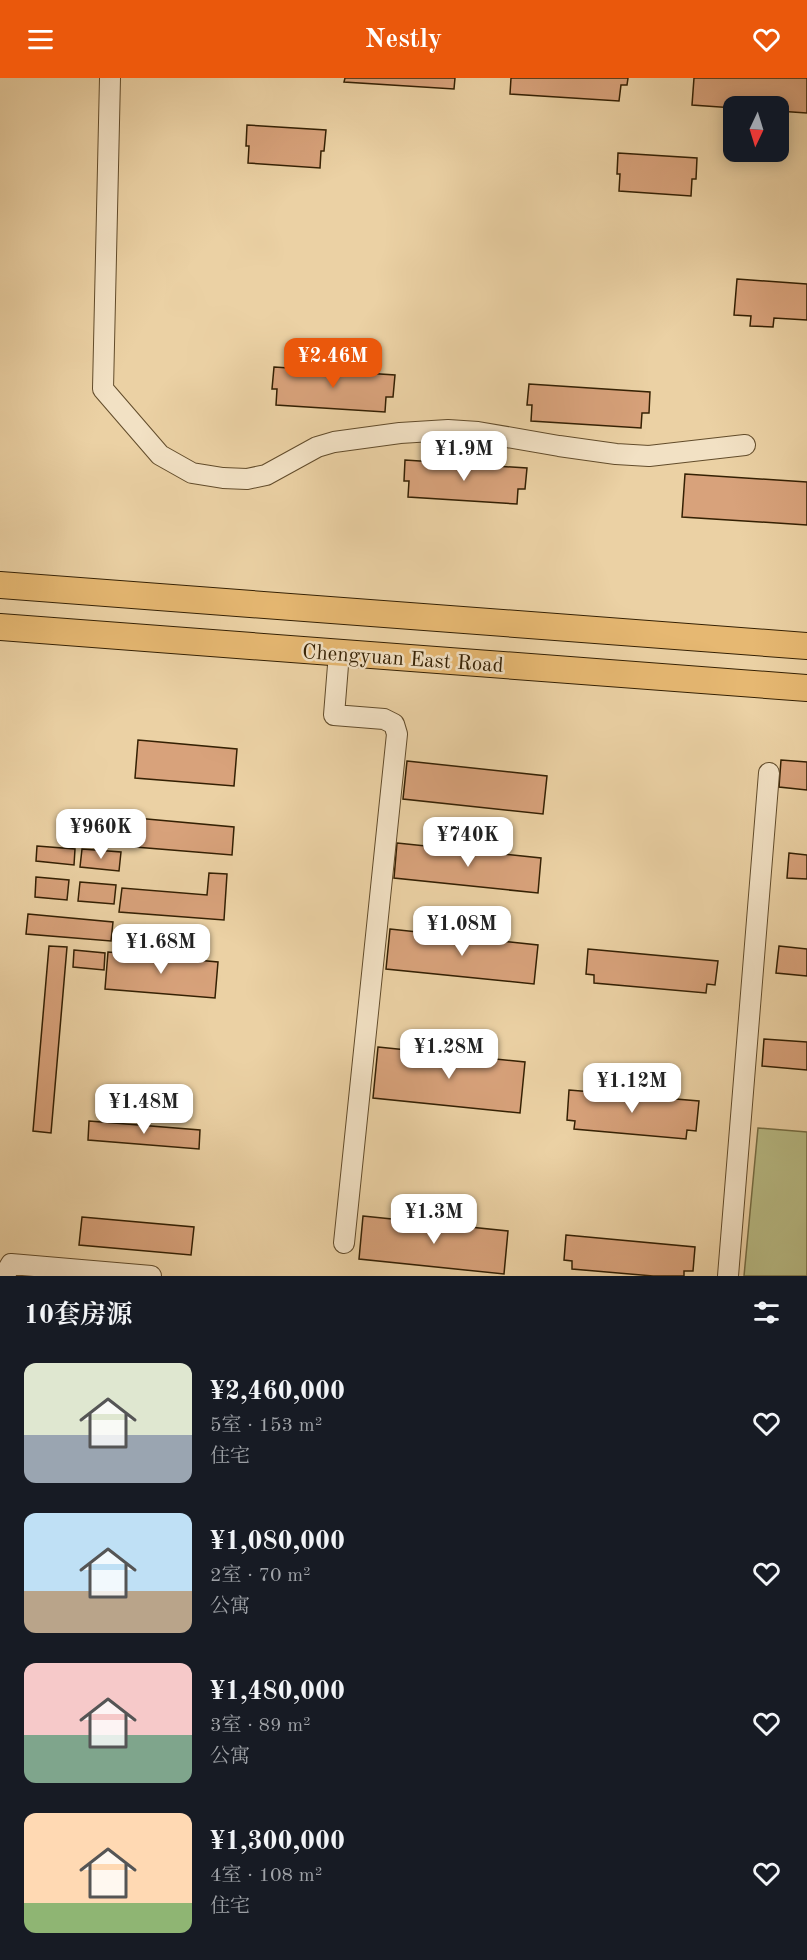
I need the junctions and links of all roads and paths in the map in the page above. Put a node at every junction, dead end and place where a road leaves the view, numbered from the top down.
1 (110, 78) edge
2 (745, 445) dead end
3 (0, 585) edge
4 (0, 632) edge
5 (807, 646) edge
6 (339, 653) junction
7 (807, 688) edge
8 (769, 773) dead end
9 (344, 1242) dead end
10 (4, 1276) edge
11 (151, 1276) edge
12 (728, 1276) edge

1 - 2 lane
3 - 5 main road, Chengyuan East Road
4 - 6 main road, Chengyuan East Road
6 - 7 main road, Chengyuan East Road
6 - 9 lane
8 - 12 lane
10 - 11 lane

